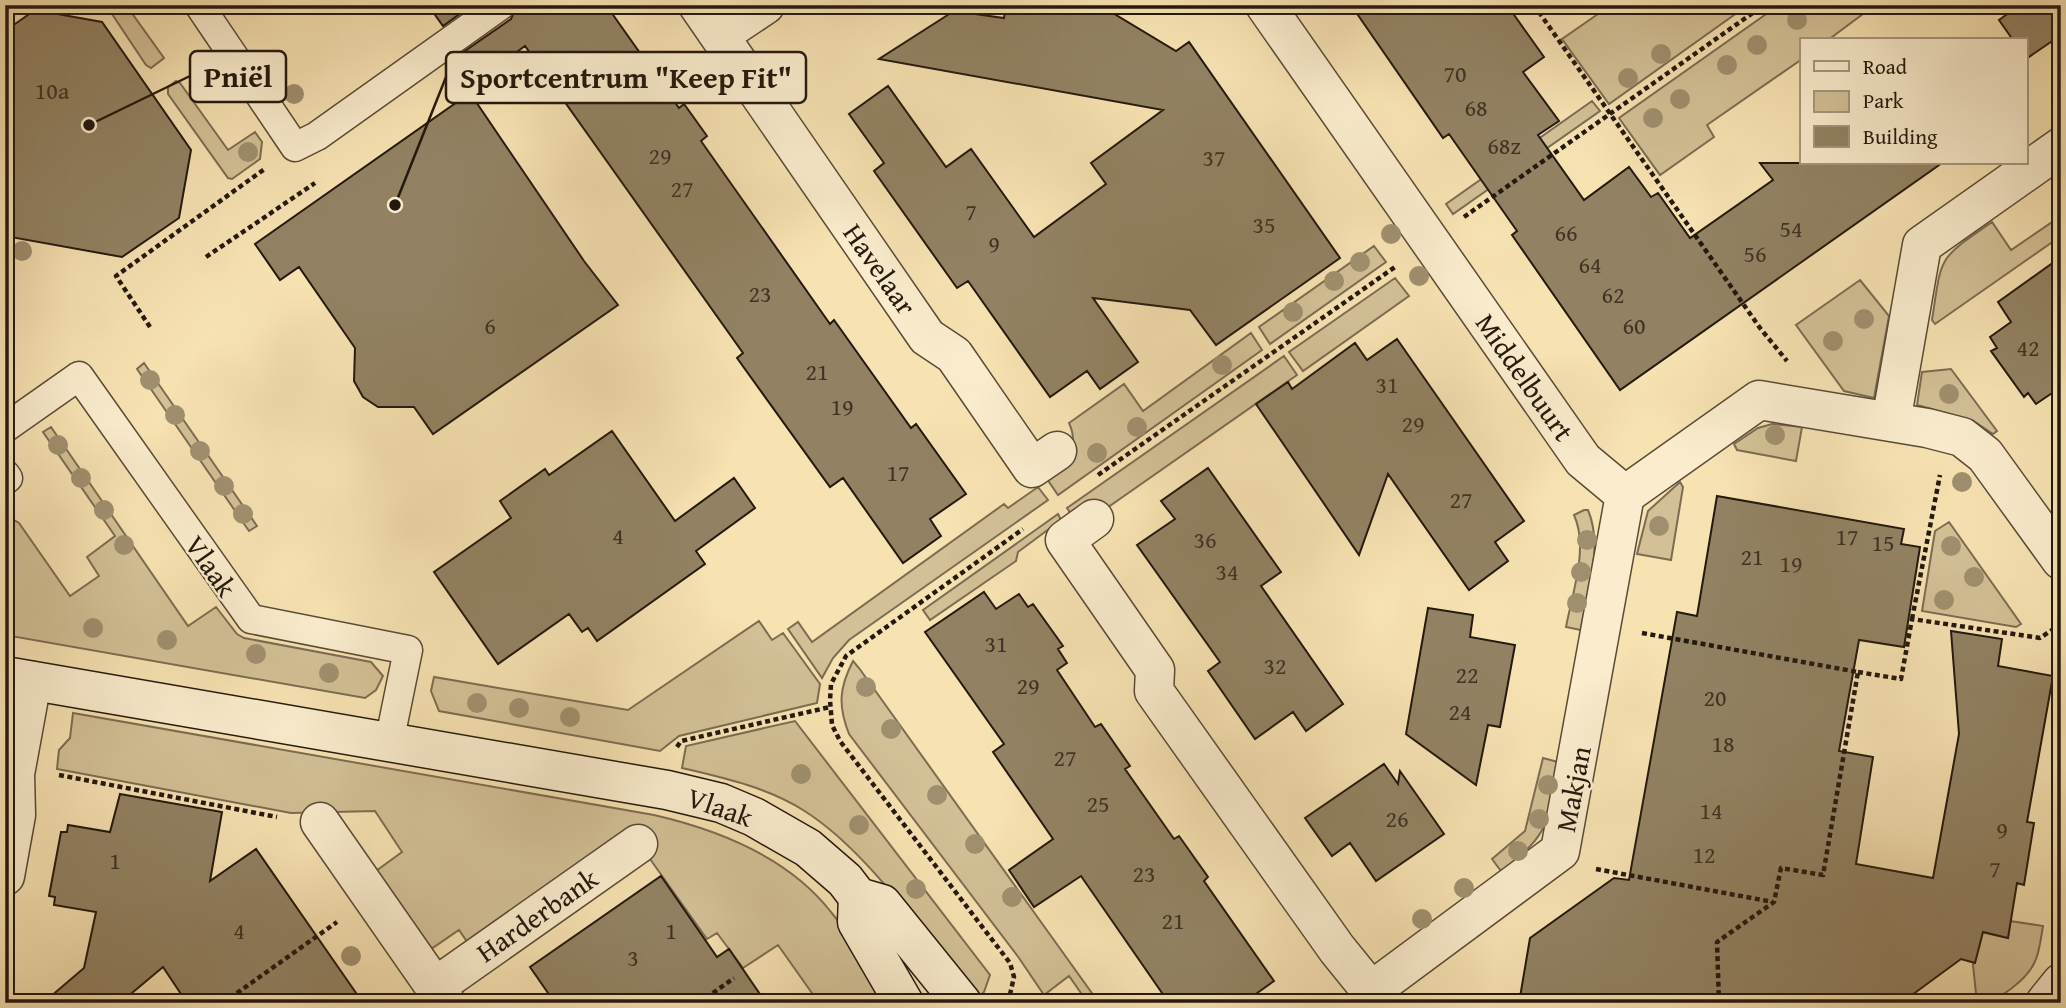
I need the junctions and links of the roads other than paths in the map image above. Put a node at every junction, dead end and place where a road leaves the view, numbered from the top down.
1 (199, 5) edge
2 (500, 5) edge
3 (698, 5) edge
4 (765, 5) edge
5 (1265, 5) edge
6 (720, 35) junction
7 (2061, 147) edge
8 (1891, 422) junction
9 (5, 428) edge
10 (1057, 451) dead end
11 (5, 474) edge
12 (5, 481) edge
13 (1625, 495) junction
14 (1094, 520) dead end
15 (2061, 560) edge
16 (19, 679) edge
17 (389, 743) junction
18 (23, 773) edge
19 (320, 822) dead end
20 (638, 844) dead end
21 (5, 876) edge
22 (858, 897) junction
23 (2061, 983) edge
24 (441, 995) edge
25 (1373, 997) edge
26 (904, 1003) edge
27 (962, 1003) edge
28 (2045, 1003) edge

1 - 2 lane
3 - 6 street, Havelaar
4 - 6 street
5 - 13 street, Middelbuurt
6 - 10 street, Havelaar
7 - 8 street
8 - 13 street
8 - 15 street
9 - 17 lane, Vlaak
11 - 12 lane
13 - 25 street, Makjan
14 - 25 street, Makjan
16 - 17 street, Vlaak
16 - 18 street
17 - 22 street, Vlaak
18 - 21 street
19 - 24 street, Harderbank
20 - 24 street, Harderbank
22 - 26 street
22 - 27 street, Vlaak
23 - 28 street

